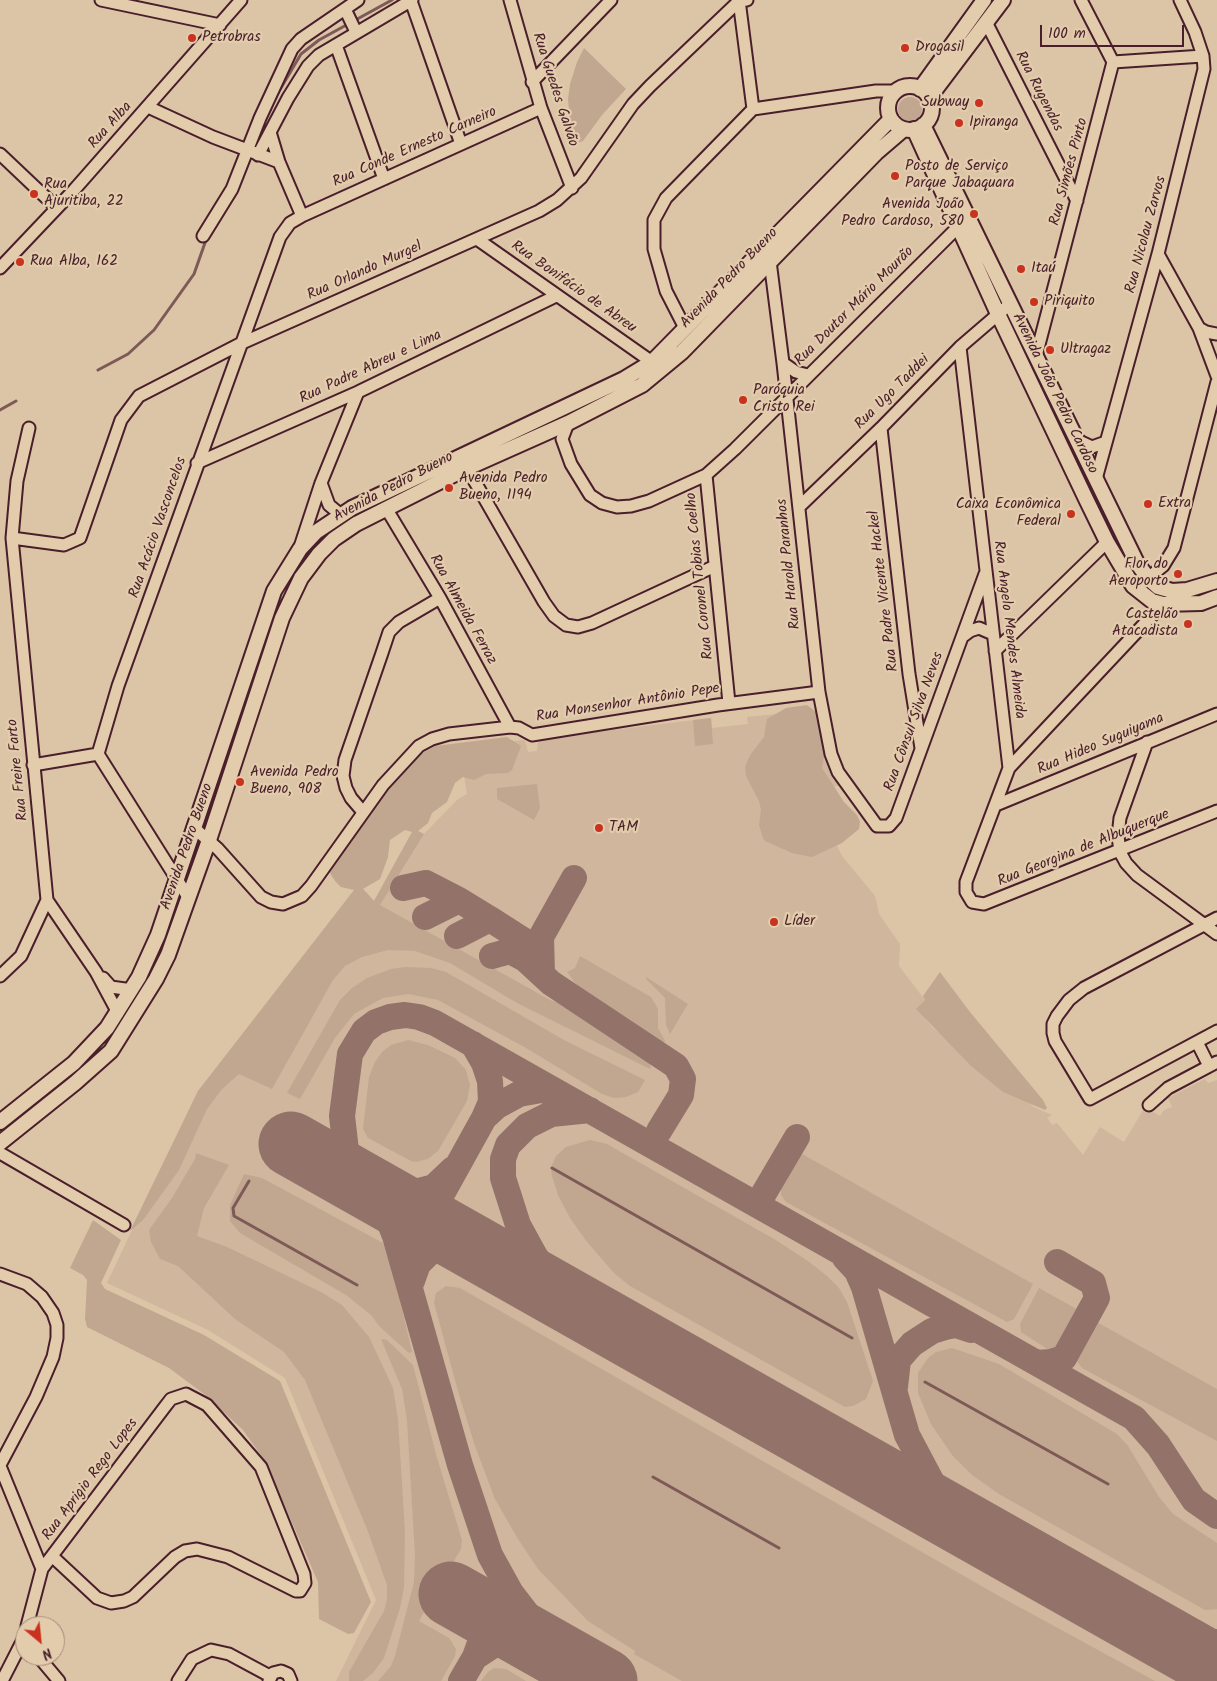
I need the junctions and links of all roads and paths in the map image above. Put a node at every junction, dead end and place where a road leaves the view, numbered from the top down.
1 (100, 0) edge
2 (241, 0) edge
3 (358, 0) edge
4 (412, 0) edge
5 (510, 0) edge
6 (611, 0) edge
7 (1003, 0) edge
8 (1081, 0) edge
9 (1180, 0) edge
10 (741, 1) edge
11 (979, 2) edge
12 (346, 11) junction
13 (986, 22) junction
14 (220, 25) junction
15 (355, 31) junction
16 (336, 45) junction
17 (1203, 56) junction
18 (1113, 62) junction
19 (532, 82) junction
20 (925, 94) junction
21 (893, 95) junction
22 (148, 107) junction
23 (541, 108) junction
24 (753, 109) junction
25 (891, 119) junction
26 (914, 128) junction
27 (270, 132) junction
28 (461, 144) junction
29 (0, 154) edge
30 (253, 154) junction
31 (279, 162) junction
32 (0, 165) edge
33 (15, 168) junction
34 (384, 179) junction
35 (572, 188) junction
36 (1078, 201) junction
37 (58, 208) junction
38 (302, 216) junction
39 (958, 227) junction
40 (203, 236) dead end
41 (477, 238) junction
42 (1158, 254) junction
43 (770, 262) junction
44 (0, 268) edge
45 (556, 296) junction
46 (1010, 304) junction
47 (998, 314) junction
48 (685, 328) junction
49 (1199, 328) junction
50 (1217, 334) edge
51 (240, 344) junction
52 (960, 347) junction
53 (1036, 356) junction
54 (652, 362) junction
55 (784, 363) junction
56 (808, 375) junction
57 (1217, 376) edge
58 (1217, 382) edge
59 (358, 392) junction
60 (786, 397) junction
61 (1217, 411) edge
62 (764, 419) junction
63 (1205, 421) junction
64 (568, 423) junction
65 (789, 424) junction
66 (29, 428) dead end
67 (881, 428) junction
68 (1077, 440) junction
69 (1106, 442) junction
70 (198, 463) junction
71 (467, 468) junction
72 (706, 475) junction
73 (1096, 479) junction
74 (321, 483) junction
75 (800, 506) junction
76 (386, 508) junction
77 (341, 514) junction
78 (12, 538) junction
79 (1107, 542) junction
80 (300, 549) junction
81 (714, 566) junction
82 (985, 574) junction
83 (1148, 578) junction
84 (1217, 581) edge
85 (1217, 597) edge
86 (440, 598) junction
87 (1163, 604) junction
88 (971, 612) junction
89 (990, 612) junction
90 (993, 634) junction
91 (962, 637) junction
92 (995, 651) junction
93 (819, 692) junction
94 (729, 703) junction
95 (1217, 714) edge
96 (510, 727) junction
97 (1146, 742) junction
98 (921, 750) junction
99 (98, 754) junction
100 (33, 765) junction
101 (1010, 768) junction
102 (996, 806) junction
103 (1217, 811) edge
104 (363, 812) junction
105 (896, 818) joint
106 (193, 827) junction
107 (209, 840) junction
108 (158, 850) junction
109 (1120, 852) junction
110 (183, 856) junction
111 (176, 878) junction
112 (188, 897) junction
113 (47, 900) junction
114 (1217, 918) edge
115 (1204, 924) junction
116 (1217, 934) edge
117 (96, 972) junction
118 (0, 976) edge
119 (132, 990) junction
120 (147, 995) junction
121 (118, 1013) junction
122 (1217, 1031) edge
123 (1197, 1042) junction
124 (1213, 1064) edge
125 (1150, 1104) dead end
126 (0, 1122) edge
127 (0, 1143) edge
128 (0, 1153) edge
129 (124, 1225) dead end
130 (0, 1274) edge
131 (0, 1466) edge
132 (53, 1557) junction
133 (42, 1569) junction
134 (30, 1616) edge
135 (15, 1657) edge
136 (46, 1666) edge
137 (270, 1678) edge
138 (2, 1681) edge
139 (59, 1681) edge
140 (178, 1681) edge
141 (291, 1681) edge

1 - 14 street
2 - 14 street, Rua Alba
3 - 12 street
4 - 15 street
4 - 28 street
5 - 19 street, Rua Guedes Galvão
6 - 19 street
7 - 13 main road
8 - 18 street
9 - 17 street, Rua Nicolau Zarvos
10 - 24 street
10 - 35 street, Rua Orlando Murgel
11 - 20 main road
12 - 15 street
12 - 30 street
13 - 20 main road
13 - 36 street, Rua Rugendas
14 - 22 street, Rua Alba
15 - 16 street
16 - 27 street
16 - 34 street
17 - 18 street
17 - 42 street, Rua Nicolau Zarvos
18 - 36 street, Rua Simões Pinto
19 - 23 street, Rua Guedes Galvão
20 - 21 main road
20 - 26 main road
21 - 24 street
21 - 25 main road
22 - 30 street
22 - 37 street, Rua Alba
23 - 28 street, Rua Conde Ernesto Carneiro
23 - 35 street, Rua Guedes Galvão
24 - 48 street
25 - 26 main road
25 - 48 main road, Avenida Pedro Bueno
26 - 39 main road, Avenida João Pedro Cardoso
26 - 43 main road, Avenida Pedro Bueno
26 - 46 main road, Avenida João Pedro Cardoso
27 - 30 street
27 - 31 street
28 - 34 street, Rua Conde Ernesto Carneiro
29 - 33 street
30 - 31 street
30 - 40 street
31 - 38 street
32 - 33 street
33 - 37 street
34 - 38 street, Rua Conde Ernesto Carneiro
35 - 41 street, Rua Orlando Murgel
36 - 53 street, Rua Simões Pinto
37 - 44 street, Rua Alba
38 - 51 street, Rua Acácio Vasconcelos
39 - 47 main road, Avenida João Pedro Cardoso
39 - 56 street, Rua Doutor Mário Mourão
41 - 45 street, Rua Bonifácio de Abreu
41 - 51 street, Rua Orlando Murgel
42 - 49 street
42 - 69 street, Rua Nicolau Zarvos
43 - 55 street, Rua Harold Paranhos
43 - 64 main road, Avenida Pedro Bueno
45 - 54 street, Rua Bonifácio de Abreu
45 - 59 street, Rua Padre Abreu e Lima
46 - 47 street, Rua Ugo Taddei
46 - 53 main road, Avenida João Pedro Cardoso
47 - 52 street, Rua Ugo Taddei
47 - 79 main road, Avenida João Pedro Cardoso
48 - 54 main road, Avenida Pedro Bueno
49 - 50 street
49 - 57 street
51 - 70 street, Rua Acácio Vasconcelos
51 - 78 street, Rua Orlando Murgel
52 - 67 street, Rua Ugo Taddei
52 - 82 street, Rua Angelo Mendes Almeida
53 - 68 main road, Avenida João Pedro Cardoso
54 - 77 main road, Avenida Pedro Bueno
55 - 56 street
55 - 60 street, Rua Harold Paranhos
56 - 60 street, Rua Doutor Mário Mourão
58 - 63 street
59 - 70 street, Rua Padre Abreu e Lima
59 - 74 street
60 - 62 street, Rua Doutor Mário Mourão
60 - 65 street, Rua Harold Paranhos
61 - 63 street
62 - 65 street
62 - 72 street, Rua Doutor Mário Mourão
63 - 83 street
64 - 71 main road, Avenida Pedro Bueno
64 - 72 street, Rua Doutor Mário Mourão
65 - 75 street, Rua Harold Paranhos
66 - 78 street, Rua Freire Farto
67 - 75 street, Rua Ugo Taddei
67 - 98 street, Rua Padre Vicente Hackel
68 - 69 street
68 - 73 main road, Avenida João Pedro Cardoso
69 - 73 street, Rua Nicolau Zarvos
70 - 99 street, Rua Acácio Vasconcelos
71 - 76 main road, Avenida Pedro Bueno
71 - 81 street
72 - 81 street, Rua Coronel Tobias Coelho
73 - 83 main road, Avenida João Pedro Cardoso
74 - 77 street
74 - 80 street
75 - 93 street, Rua Harold Paranhos
76 - 86 street, Rua Almeida Ferraz
76 - 107 main road, Avenida Pedro Bueno
77 - 80 main road, Avenida Pedro Bueno
78 - 100 street, Rua Freire Farto
79 - 87 main road, Avenida João Pedro Cardoso
79 - 92 street
80 - 106 main road, Avenida Pedro Bueno
81 - 94 street, Rua Coronel Tobias Coelho
82 - 88 street, Rua Cônsul Silva Neves
82 - 89 street, Rua Angelo Mendes Almeida
83 - 84 main road, Avenida João Pedro Cardoso
85 - 87 main road, Avenida João Pedro Cardoso
86 - 96 street, Rua Almeida Ferraz
86 - 104 street
87 - 101 street
88 - 89 street
88 - 91 street, Rua Cônsul Silva Neves
89 - 90 street, Rua Angelo Mendes Almeida
90 - 91 street
90 - 92 street, Rua Angelo Mendes Almeida
91 - 98 street, Rua Cônsul Silva Neves
92 - 101 street, Rua Angelo Mendes Almeida
93 - 94 street, Rua Monsenhor Antônio Pepe
93 - 105 street, Rua Harold Paranhos
94 - 96 street, Rua Monsenhor Antônio Pepe
95 - 97 street, Rua Hideo Suguiyama
96 - 104 street, Rua Monsenhor Antônio Pepe
97 - 102 street, Rua Hideo Suguiyama
97 - 109 street
98 - 105 street, Rua Cônsul Silva Neves
99 - 100 street
99 - 108 street
100 - 113 street, Rua Freire Farto
101 - 102 street
102 - 109 street, Rua Georgina de Albuquerque
103 - 109 street, Rua Georgina de Albuquerque
104 - 107 street, Rua Monsenhor Antônio Pepe
106 - 107 street, Rua Monsenhor Antônio Pepe
106 - 110 main road, Avenida Pedro Bueno
107 - 112 main road, Avenida Pedro Bueno
108 - 110 street
108 - 111 street
109 - 115 street
110 - 111 main road, Avenida Pedro Bueno
111 - 112 street
111 - 119 main road, Avenida Pedro Bueno
112 - 120 main road, Avenida Pedro Bueno
113 - 117 street
113 - 118 street, Rua Freire Farto
114 - 115 street
115 - 116 street
115 - 123 street
117 - 119 street
117 - 121 street
119 - 120 main road
119 - 121 main road, Avenida Pedro Bueno
120 - 127 main road, Avenida Pedro Bueno
121 - 126 main road, Avenida Pedro Bueno
122 - 123 street
123 - 124 street
124 - 125 street
128 - 129 street
130 - 131 street
131 - 133 street
132 - 132 street, Rua Aprigio Rego Lopes
132 - 133 street, Rua Aprigio Rego Lopes
133 - 134 street
135 - 138 street
136 - 139 street
137 - 140 street
137 - 141 street

